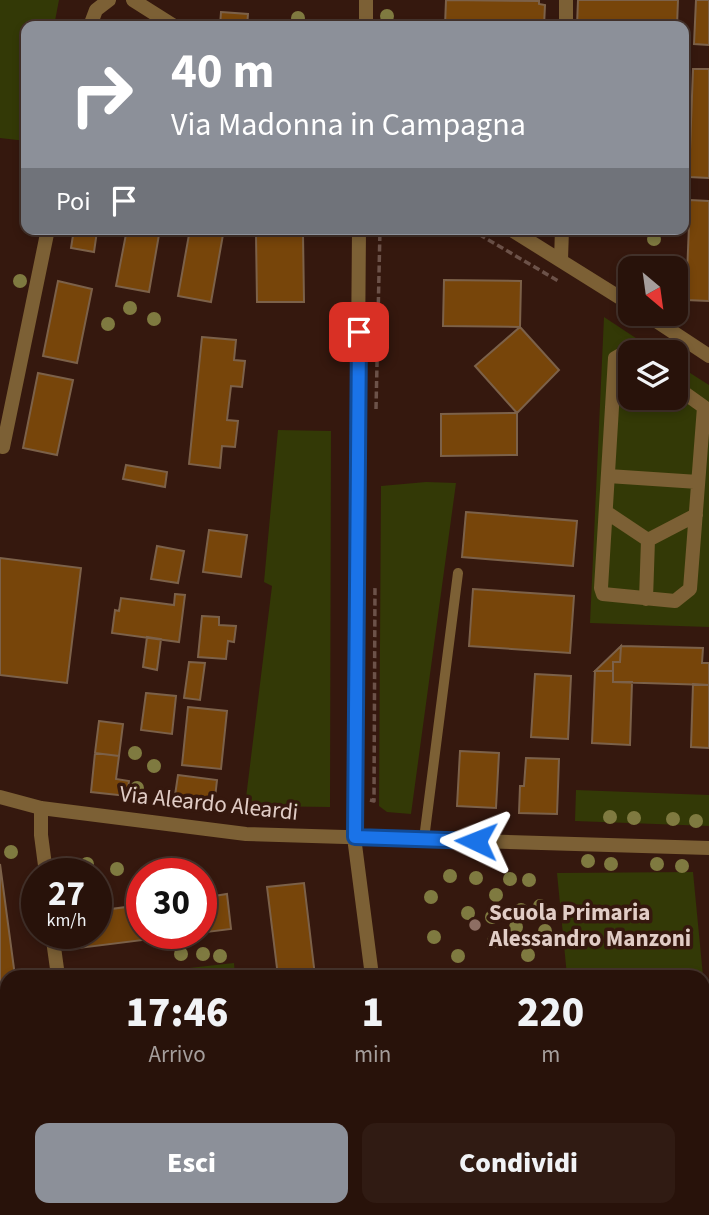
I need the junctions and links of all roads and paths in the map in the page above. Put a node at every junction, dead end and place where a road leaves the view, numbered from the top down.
1 (109, 0) edge
2 (134, 0) edge
3 (366, 0) edge
4 (566, 0) edge
5 (92, 21) edge
6 (163, 21) edge
7 (366, 21) edge
8 (566, 21) edge
9 (47, 235) edge
10 (359, 235) edge
11 (380, 235) edge
12 (480, 235) edge
13 (520, 235) edge
14 (562, 235) edge
15 (561, 260) junction
16 (566, 285) dead end
17 (618, 296) edge
18 (664, 326) edge
19 (709, 356) edge
20 (618, 357) edge
21 (688, 396) edge
22 (376, 421) dead end
23 (0, 446) edge
24 (608, 476) junction
25 (698, 482) junction
26 (606, 512) junction
27 (696, 516) junction
28 (649, 540) junction
29 (458, 573) dead end
30 (374, 584) dead end
31 (646, 599) junction
32 (0, 797) edge
33 (355, 799) junction
34 (41, 808) junction
35 (355, 837) junction
36 (424, 839) junction
37 (709, 848) edge
38 (45, 858) edge
39 (54, 949) edge
40 (57, 970) edge
41 (371, 970) edge

1 - 5 street
2 - 6 street
3 - 7 street
4 - 8 street
9 - 23 street
10 - 33 street
11 - 22 path
12 - 16 path
13 - 15 street
14 - 15 street
15 - 17 street
18 - 19 street
20 - 24 street
21 - 25 street
24 - 25 street
24 - 26 street
25 - 27 street
26 - 28 street
26 - 31 street
27 - 28 street
27 - 31 street
28 - 31 street
29 - 36 lane
30 - 33 path
32 - 34 street, Via Aleardo Aleardi
33 - 35 street
34 - 35 street, Via Aleardo Aleardi
34 - 38 street
35 - 36 street, Via Aleardo Aleardi
35 - 41 street
36 - 37 street, Via Aleardo Aleardi
39 - 40 street

